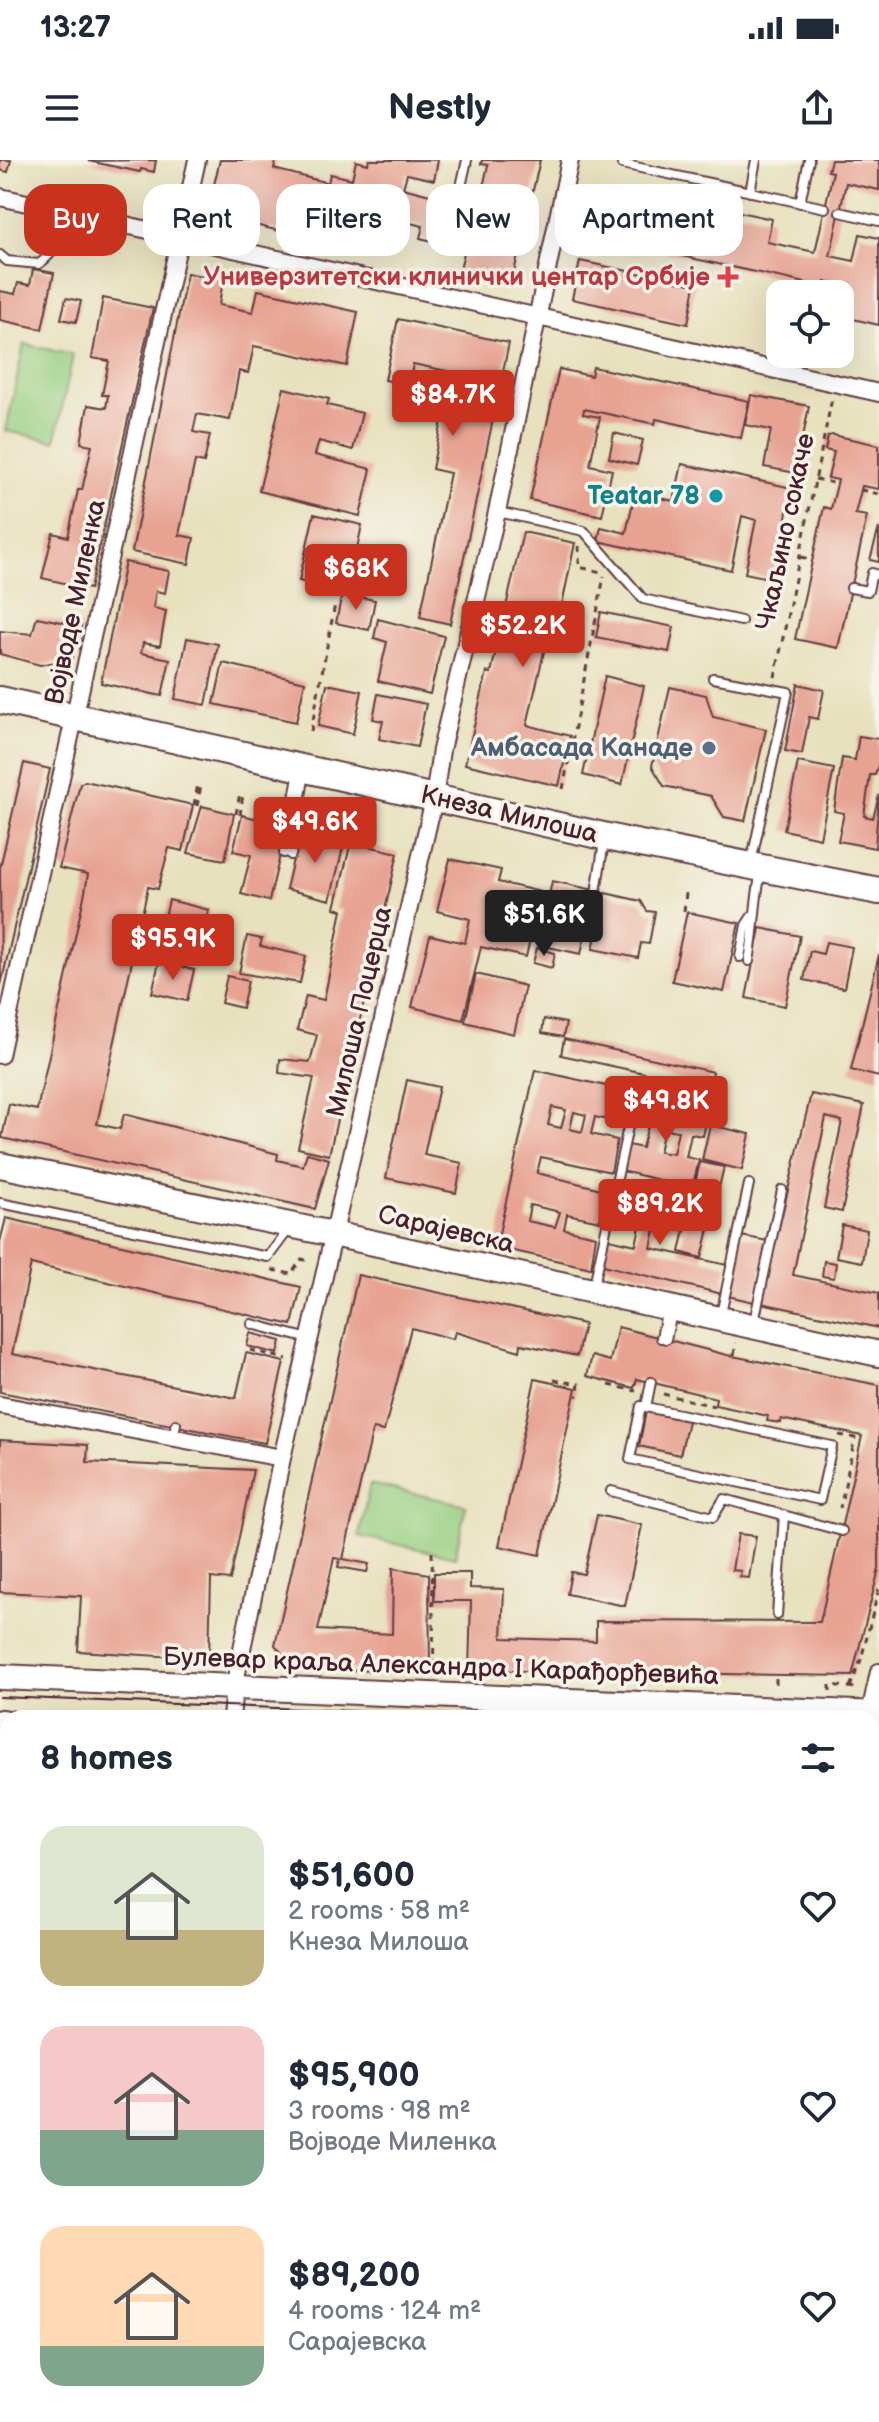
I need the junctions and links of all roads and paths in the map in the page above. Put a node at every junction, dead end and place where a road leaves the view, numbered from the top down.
1 (197, 160) edge
2 (467, 160) edge
3 (570, 160) edge
4 (623, 160) edge
5 (756, 160) edge
6 (809, 160) edge
7 (192, 184) edge
8 (462, 184) edge
9 (750, 192) junction
10 (0, 197) edge
11 (24, 203) edge
12 (800, 203) junction
13 (825, 208) dead end
14 (840, 212) dead end
15 (879, 221) edge
16 (0, 255) edge
17 (50, 256) edge
18 (176, 256) edge
19 (260, 256) edge
20 (536, 317) junction
21 (836, 383) junction
22 (879, 393) edge
23 (815, 479) junction
24 (837, 484) dead end
25 (861, 490) dead end
26 (879, 494) edge
27 (497, 512) junction
28 (580, 536) dead end
29 (799, 557) junction
30 (813, 560) dead end
31 (879, 576) edge
32 (851, 588) dead end
33 (335, 604) dead end
34 (741, 621) dead end
35 (713, 678) dead end
36 (772, 688) junction
37 (0, 700) edge
38 (75, 716) junction
39 (311, 731) dead end
40 (302, 769) junction
41 (199, 784) dead end
42 (563, 789) dead end
43 (241, 794) dead end
44 (434, 799) junction
45 (196, 805) dead end
46 (238, 814) dead end
47 (605, 837) junction
48 (288, 854) dead end
49 (756, 865) junction
50 (879, 891) edge
51 (686, 893) dead end
52 (684, 911) dead end
53 (592, 918) dead end
54 (744, 959) dead end
55 (0, 1055) edge
56 (634, 1099) dead end
57 (0, 1165) edge
58 (749, 1184) dead end
59 (782, 1190) dead end
60 (0, 1203) edge
61 (291, 1225) junction
62 (333, 1234) junction
63 (302, 1259) dead end
64 (314, 1262) dead end
65 (593, 1291) junction
66 (670, 1308) junction
67 (720, 1319) junction
68 (252, 1324) dead end
69 (745, 1334) junction
70 (309, 1339) junction
71 (663, 1339) dead end
72 (250, 1350) dead end
73 (879, 1354) edge
74 (734, 1355) dead end
75 (290, 1360) dead end
76 (554, 1380) dead end
77 (654, 1383) dead end
78 (609, 1385) dead end
79 (626, 1389) dead end
80 (577, 1397) dead end
81 (6, 1402) edge
82 (649, 1407) junction
83 (854, 1444) dead end
84 (860, 1445) dead end
85 (282, 1458) junction
86 (611, 1491) dead end
87 (784, 1515) junction
88 (842, 1531) dead end
89 (432, 1552) dead end
90 (879, 1588) edge
91 (777, 1615) dead end
92 (879, 1672) edge
93 (434, 1675) dead end
94 (776, 1675) dead end
95 (0, 1677) edge
96 (776, 1684) dead end
97 (234, 1687) junction
98 (850, 1687) junction
99 (857, 1688) dead end
100 (830, 1694) dead end
101 (232, 1710) edge
102 (694, 1710) edge
103 (875, 1710) edge

1 - 7 street, Војводе Миленка
2 - 8 lane
3 - 20 street, Милоша Поцерца
4 - 9 lane
5 - 9 lane
6 - 12 lane
9 - 12 lane
10 - 11 street
12 - 13 lane
14 - 15 lane
16 - 17 lane
18 - 38 street, Војводе Миленка
19 - 20 street
20 - 21 street
20 - 27 street, Милоша Поцерца
21 - 22 street
21 - 23 path, Чкаљино сокаче
23 - 24 path
23 - 29 path, Чкаљино сокаче
25 - 26 path
27 - 34 lane
27 - 44 street, Милоша Поцерца
28 - 42 path
29 - 30 path
29 - 36 path, Чкаљино сокаче
31 - 32 lane
33 - 39 path
35 - 36 lane
36 - 49 lane
37 - 38 main road, Кнеза Милоша
38 - 40 main road, Кнеза Милоша
38 - 55 street, Војводе Миленка
40 - 44 main road, Кнеза Милоша
40 - 48 lane
41 - 45 path
43 - 46 path
44 - 47 main road, Кнеза Милоша
44 - 62 street, Милоша Поцерца
47 - 49 main road, Кнеза Милоша
47 - 53 lane
49 - 50 main road, Кнеза Милоша
49 - 54 lane
51 - 52 path
56 - 65 lane
57 - 61 main road, Сарајевска
58 - 67 lane
59 - 69 lane
60 - 61 lane
61 - 62 main road, Сарајевска
62 - 65 main road, Сарајевска
62 - 70 street, Милоша Поцерца
63 - 64 path
65 - 66 main road, Сарајевска
66 - 67 main road, Сарајевска
66 - 71 lane
67 - 69 main road, Сарајевска
68 - 70 lane
69 - 73 main road, Сарајевска
69 - 74 path
70 - 85 street, Милоша Поцерца
72 - 75 path
76 - 80 path
77 - 82 lane
78 - 79 path
81 - 85 street
82 - 82 lane
83 - 84 path
85 - 97 street, Милоша Поцерца
86 - 87 lane
87 - 88 lane
87 - 91 lane
89 - 93 path
90 - 98 path
92 - 103 street
94 - 96 path
95 - 97 main road, Булевар краља Александра I Карађорђевића
97 - 101 street, Милоша Поцерца
97 - 102 main road, Булевар краља Александра I Карађорђевића
98 - 99 path
98 - 100 path

